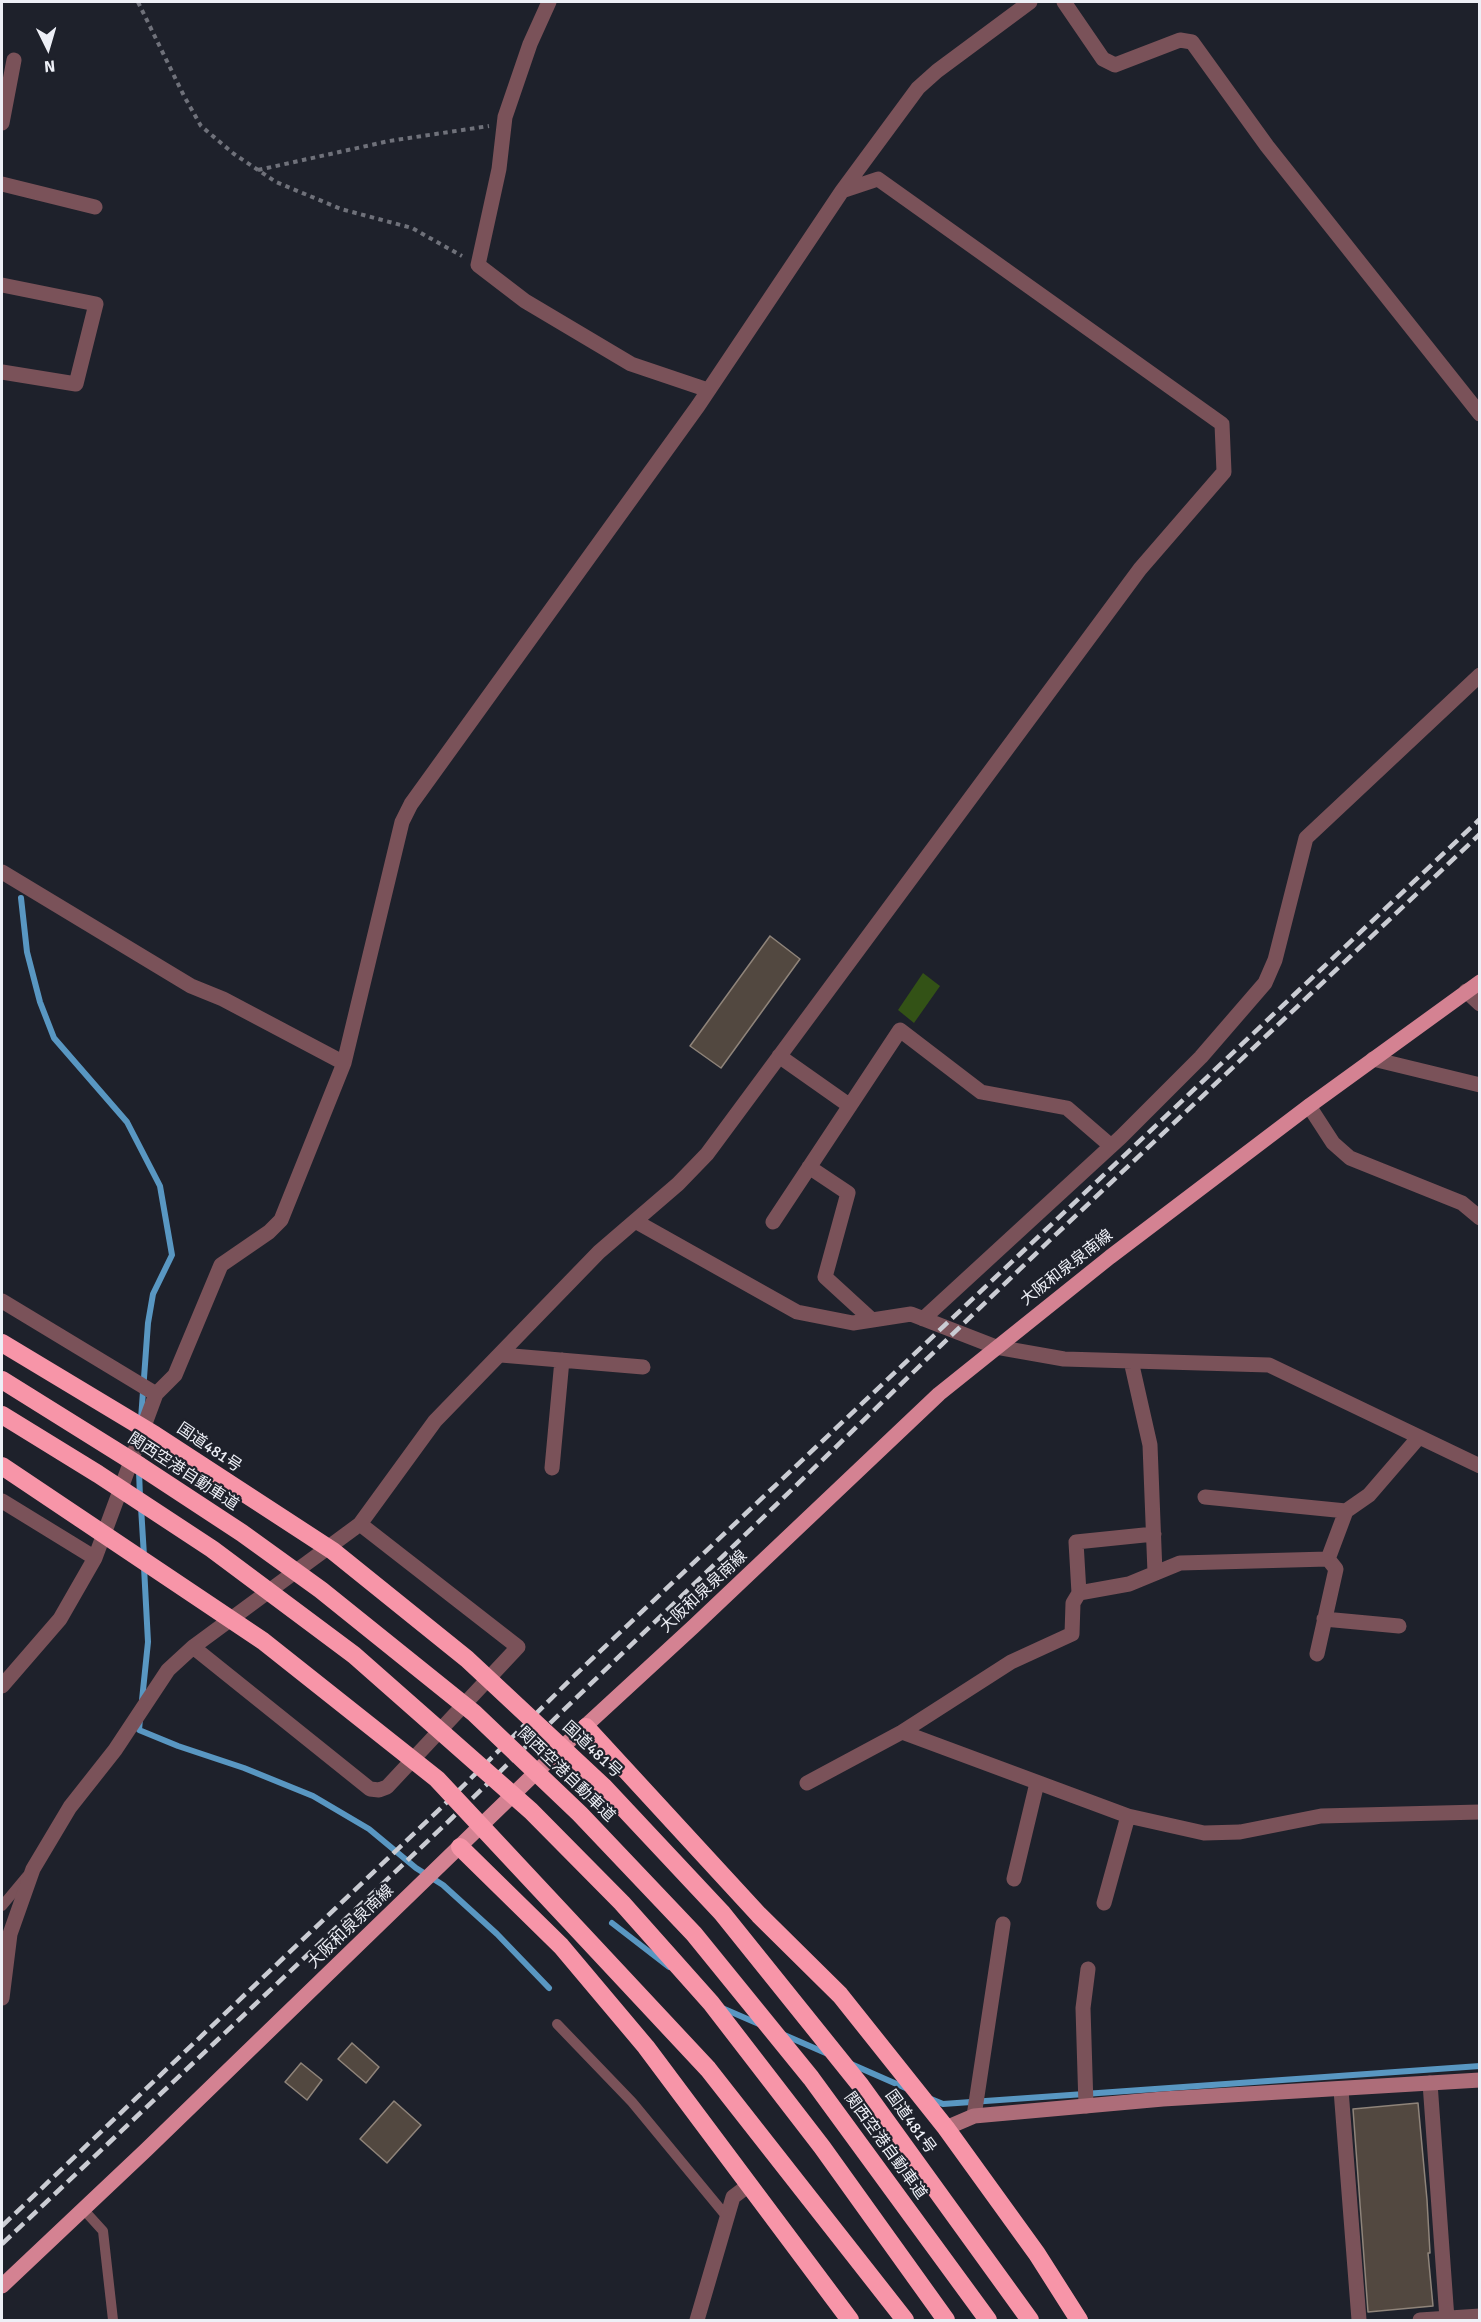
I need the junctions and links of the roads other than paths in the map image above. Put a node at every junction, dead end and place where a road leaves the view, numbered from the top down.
1 (549, 2) edge
2 (1030, 2) edge
3 (1064, 2) edge
4 (14, 60) dead end
5 (2, 123) edge
6 (2, 184) edge
7 (842, 191) junction
8 (95, 207) dead end
9 (2, 285) edge
10 (2, 372) edge
11 (708, 390) junction
12 (1479, 414) edge
13 (1479, 675) edge
14 (2, 872) edge
15 (1479, 981) edge
16 (1466, 991) junction
17 (1479, 1004) edge
18 (779, 1056) junction
19 (1373, 1059) junction
20 (344, 1063) junction
21 (1479, 1085) edge
22 (850, 1106) junction
23 (1309, 1106) junction
24 (1111, 1146) junction
25 (809, 1167) junction
26 (1479, 1218) edge
27 (635, 1221) junction
28 (773, 1222) dead end
29 (2, 1301) edge
30 (923, 1319) junction
31 (872, 1320) junction
32 (2, 1343) edge
33 (996, 1347) junction
34 (501, 1354) junction
35 (562, 1360) junction
36 (1131, 1361) junction
37 (643, 1367) dead end
38 (2, 1380) edge
39 (156, 1394) junction
40 (2, 1415) edge
41 (1419, 1437) junction
42 (2, 1466) edge
43 (1479, 1466) edge
44 (552, 1467) dead end
45 (1205, 1497) dead end
46 (2, 1501) edge
47 (1346, 1511) junction
48 (360, 1524) junction
49 (1154, 1534) junction
50 (95, 1558) junction
51 (1328, 1559) junction
52 (1155, 1574) junction
53 (1079, 1593) junction
54 (1324, 1619) junction
55 (1398, 1626) dead end
56 (193, 1647) junction
57 (1317, 1654) dead end
58 (2, 1686) edge
59 (586, 1726) junction
60 (902, 1732) junction
61 (807, 1783) dead end
62 (1037, 1783) junction
63 (1479, 1812) edge
64 (1128, 1816) junction
65 (460, 1847) junction
66 (33, 1869) junction
67 (1014, 1879) dead end
68 (1104, 1903) dead end
69 (2, 1906) edge
70 (1003, 1924) dead end
71 (1088, 1969) dead end
72 (2, 1998) edge
73 (557, 2024) dead end
74 (1479, 2080) edge
75 (1430, 2083) junction
76 (1341, 2090) junction
77 (1086, 2106) junction
78 (974, 2116) junction
79 (946, 2128) junction
80 (749, 2185) junction
81 (83, 2209) junction
82 (727, 2217) junction
83 (2, 2286) edge
84 (1479, 2316) edge
85 (1447, 2319) junction
86 (113, 2320) edge
87 (698, 2320) edge
88 (850, 2320) edge
89 (905, 2320) edge
90 (946, 2320) edge
91 (988, 2320) edge
92 (1030, 2320) edge
93 (1079, 2320) edge
94 (1359, 2320) edge
95 (1420, 2320) edge

1 - 11 street
2 - 7 street
3 - 12 street
4 - 5 street
6 - 8 street
7 - 11 street
7 - 18 street
9 - 10 street
11 - 20 street
13 - 24 street
14 - 20 street
15 - 16 main road, 大阪和泉泉南線
16 - 17 street
16 - 19 main road, 大阪和泉泉南線
18 - 22 street
18 - 27 street
19 - 21 street
19 - 23 main road, 大阪和泉泉南線
20 - 39 street
22 - 24 street
22 - 25 street
23 - 26 street
23 - 33 main road, 大阪和泉泉南線
24 - 30 street
25 - 28 street
25 - 31 street
27 - 31 street
27 - 34 street
29 - 39 street
30 - 31 street
30 - 33 street
32 - 92 highway, 国道481号, bridge
33 - 36 street
33 - 59 main road, 大阪和泉泉南線
34 - 35 street
34 - 48 street
35 - 37 street
35 - 44 street
36 - 41 street
36 - 49 street
38 - 91 highway, 関西空港自動車道, bridge
39 - 50 street
40 - 90 highway, bridge
41 - 43 street
41 - 47 street
42 - 89 highway, bridge
45 - 47 street
46 - 50 street
47 - 51 street
48 - 56 street
48 - 56 street
49 - 52 street
49 - 53 street
50 - 58 street
51 - 52 street
51 - 54 street
52 - 53 street
53 - 60 street
54 - 55 street
54 - 57 street
56 - 66 street
59 - 65 main road, 大阪和泉泉南線
59 - 79 highway
60 - 61 street
60 - 62 street
62 - 64 street
62 - 67 street
63 - 64 street
64 - 68 street
65 - 80 highway
65 - 81 main road, 大阪和泉泉南線
66 - 69 lane
66 - 72 street
70 - 78 street
71 - 77 street
73 - 82 lane
74 - 75 street
75 - 76 street
75 - 85 street
76 - 77 street
76 - 94 street
77 - 78 street
78 - 79 street
79 - 93 highway
80 - 82 street
80 - 88 highway
81 - 83 main road, 大阪和泉泉南線
81 - 86 lane
82 - 87 street
84 - 85 street
85 - 95 street

